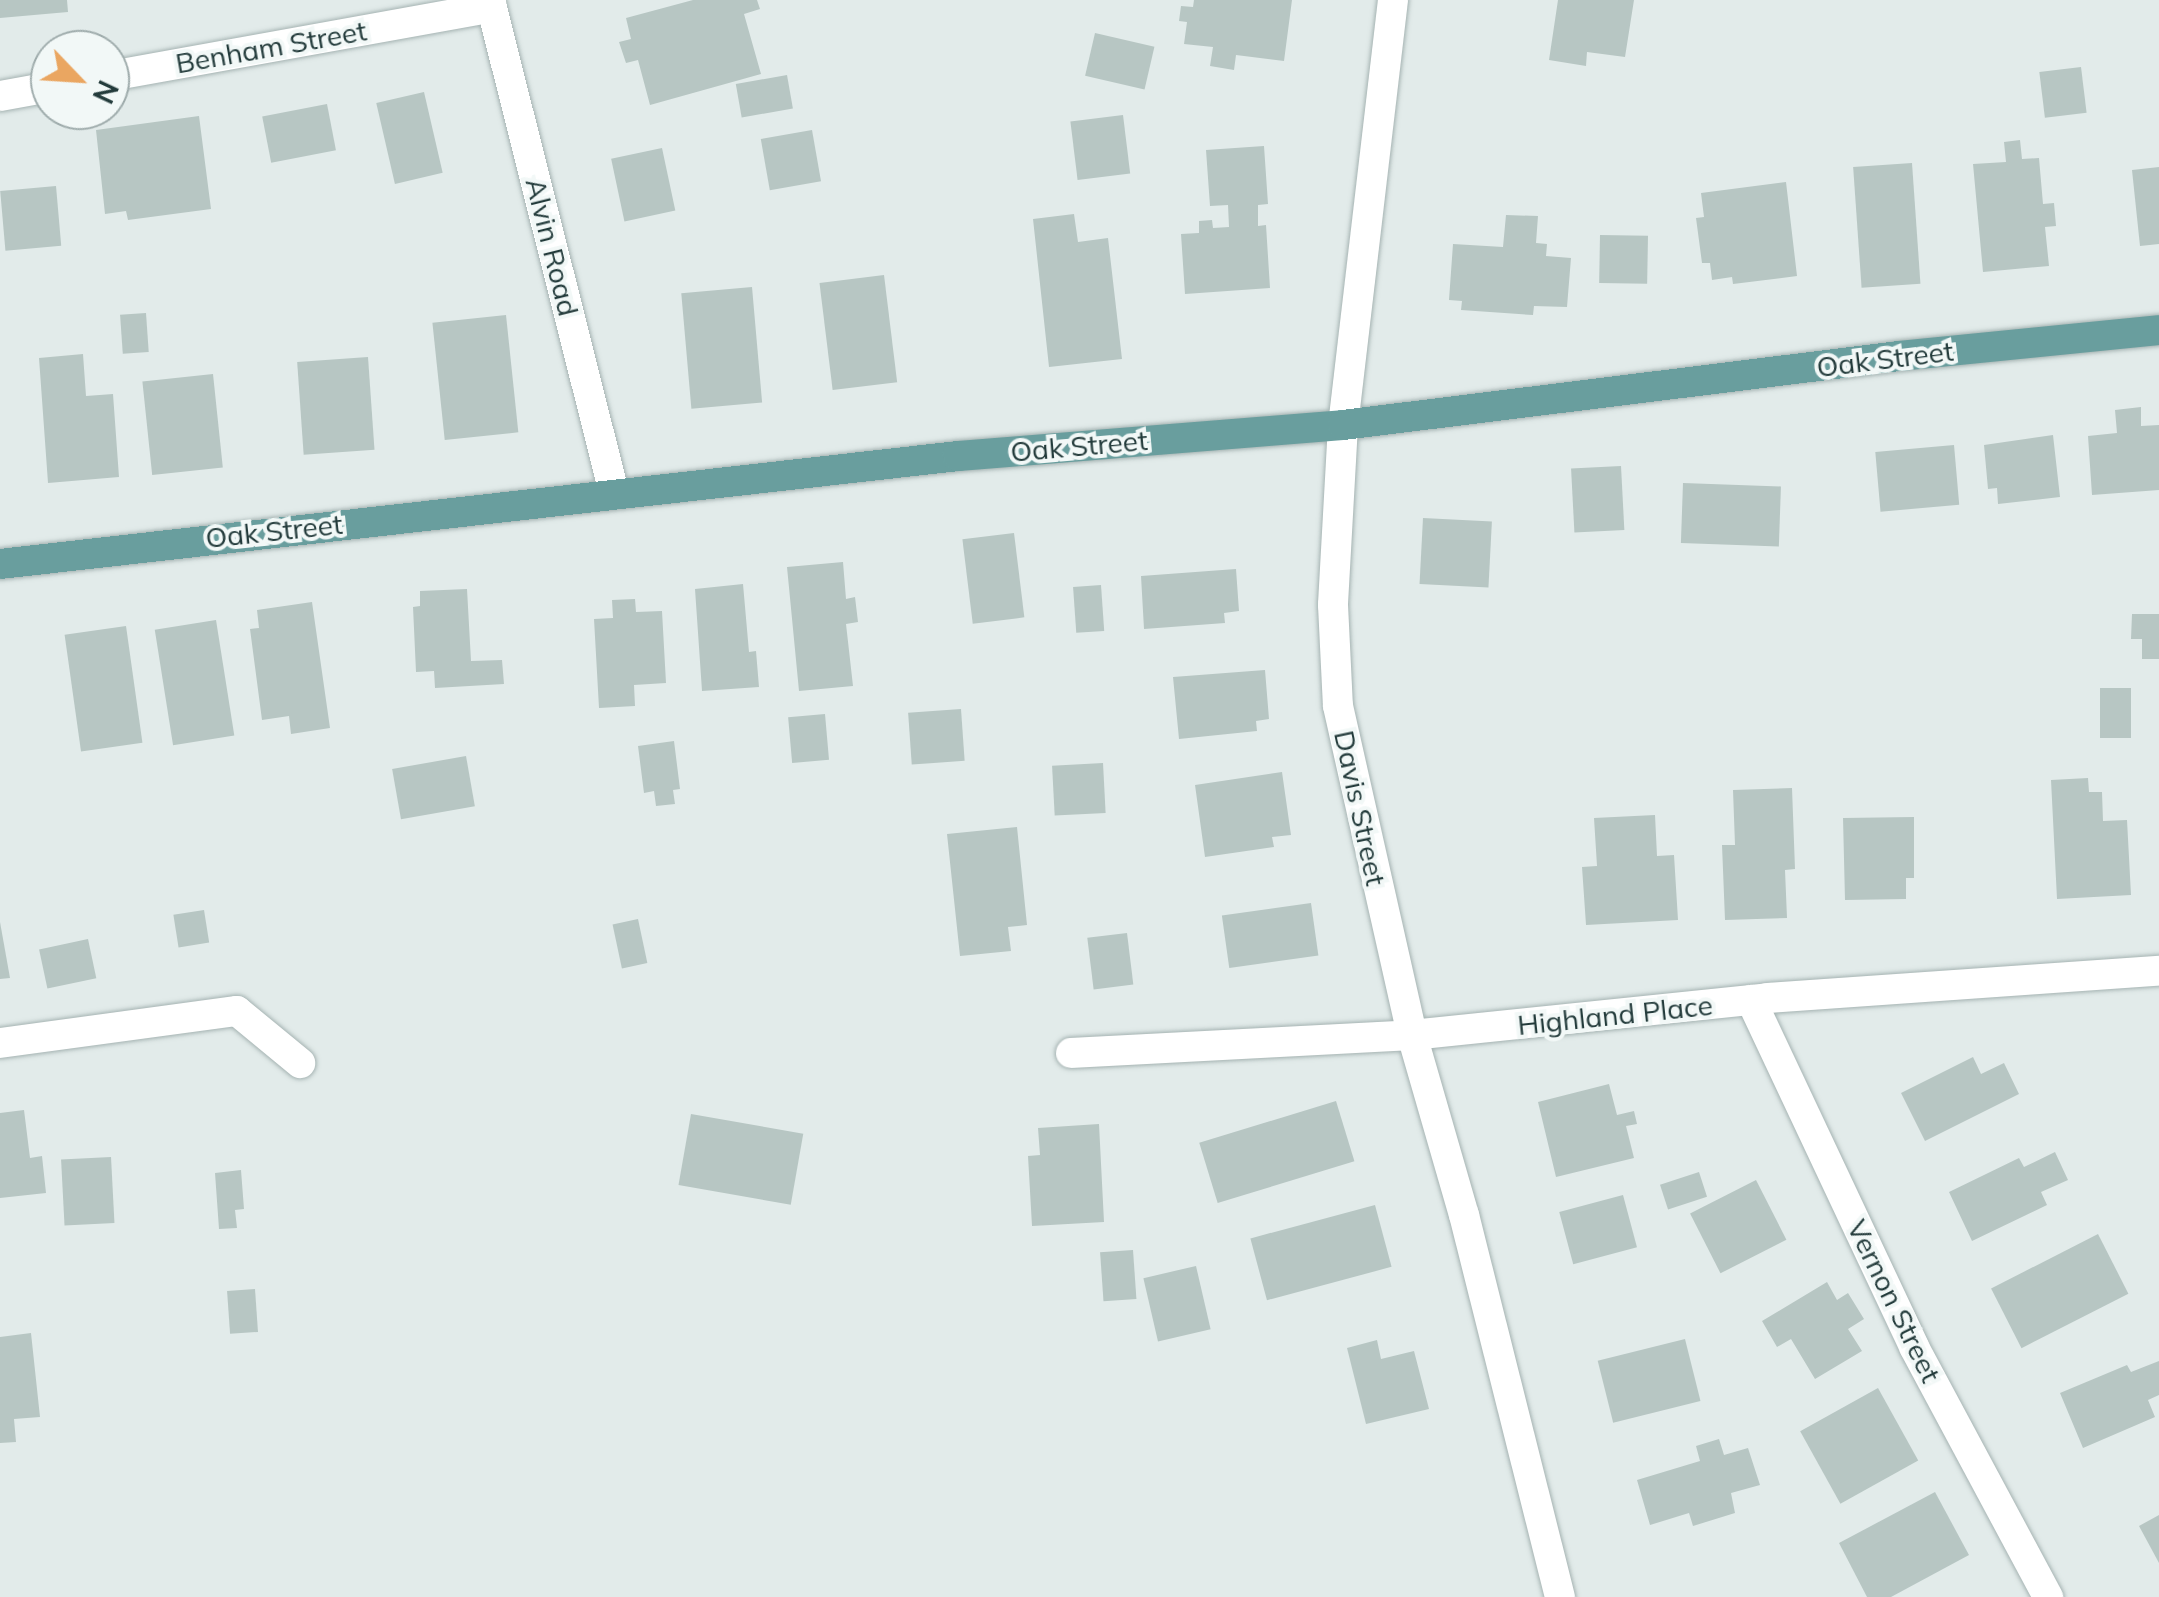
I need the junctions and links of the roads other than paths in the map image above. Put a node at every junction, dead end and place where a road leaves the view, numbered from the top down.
1 (1393, 0) edge
2 (491, 4) edge
3 (130, 72) edge
4 (30, 91) edge
5 (0, 96) edge
6 (2159, 330) edge
7 (1344, 425) junction
8 (614, 493) junction
9 (0, 564) edge
10 (2159, 971) edge
11 (1751, 1000) junction
12 (1412, 1035) junction
13 (0, 1043) edge
14 (1071, 1053) dead end
15 (300, 1063) dead end
16 (1560, 1597) edge
17 (2048, 1597) edge

1 - 7 street, Davis Street
2 - 3 street, Benham Street
2 - 8 street, Alvin Road
4 - 5 street
6 - 7 main road, Oak Street
7 - 8 main road, Oak Street
7 - 12 street, Davis Street
8 - 9 main road, Oak Street
10 - 11 street, Highland Place
11 - 12 street, Highland Place
11 - 17 street, Vernon Street
12 - 14 street, Highland Place
12 - 16 street, Davis Street
13 - 15 street

